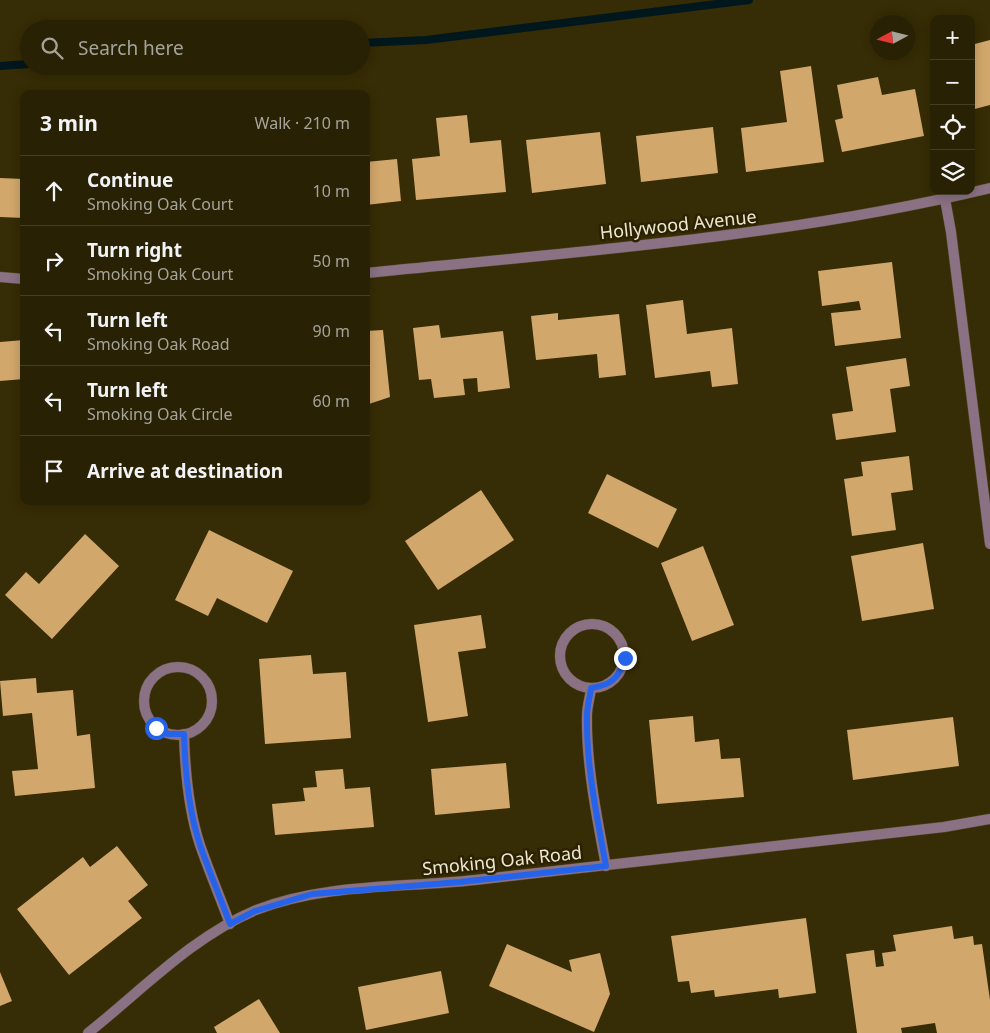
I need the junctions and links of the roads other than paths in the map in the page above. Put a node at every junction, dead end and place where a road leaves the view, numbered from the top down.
1 (990, 188) edge
2 (945, 199) junction
3 (370, 273) edge
4 (0, 277) edge
5 (20, 279) edge
6 (990, 544) edge
7 (591, 688) junction
8 (184, 734) junction
9 (990, 819) edge
10 (606, 866) junction
11 (230, 924) junction
12 (88, 1033) edge

1 - 2 street, Hollywood Avenue
2 - 3 street, Hollywood Avenue
2 - 6 street
4 - 5 street
7 - 7 street
7 - 10 street
8 - 8 street
8 - 11 street
9 - 10 street, Smoking Oak Road
10 - 11 street, Smoking Oak Road
11 - 12 street, Smoking Oak Road

